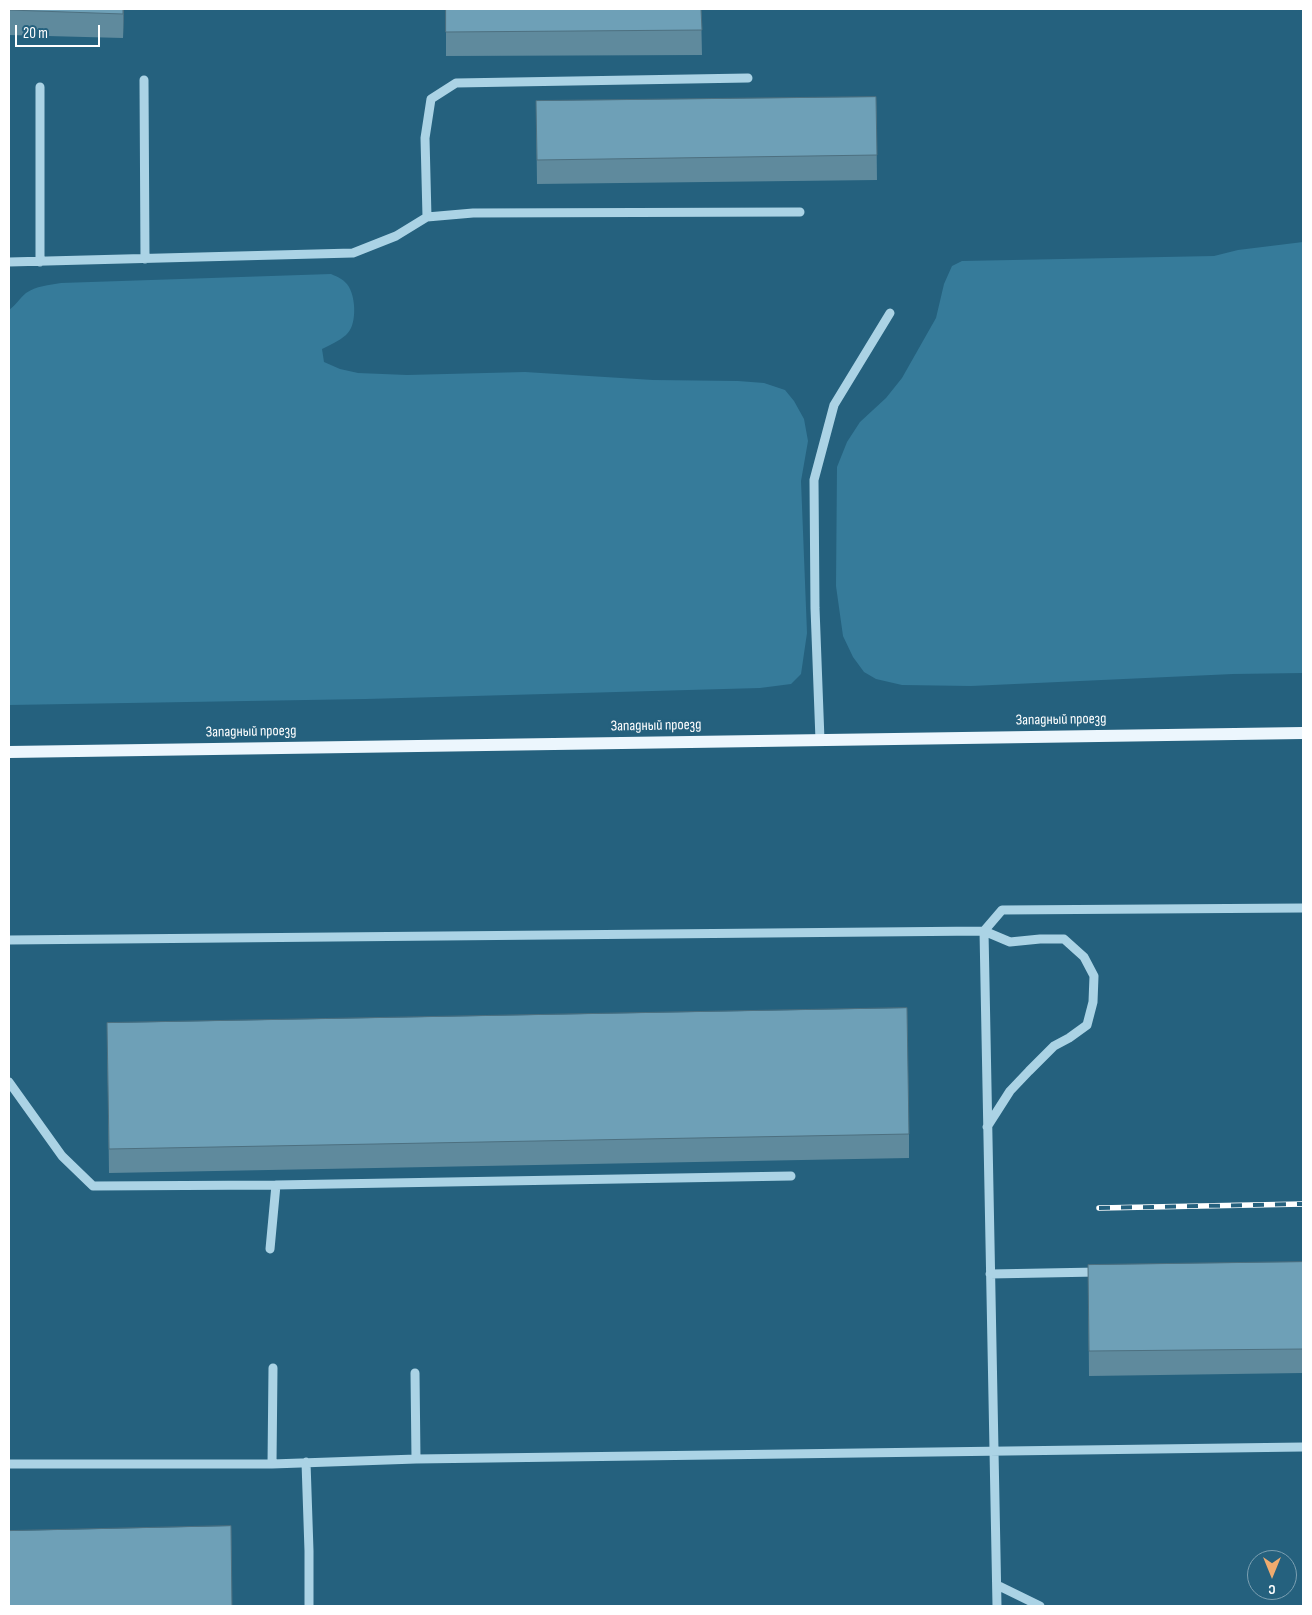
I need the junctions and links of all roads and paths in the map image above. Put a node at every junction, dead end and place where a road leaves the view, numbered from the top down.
1 (748, 78) dead end
2 (144, 80) dead end
3 (40, 87) dead end
4 (800, 212) dead end
5 (427, 217) junction
6 (145, 259) junction
7 (9, 262) edge
8 (40, 262) junction
9 (890, 313) dead end
10 (1303, 733) edge
11 (820, 740) junction
12 (9, 752) edge
13 (1303, 908) edge
14 (984, 931) junction
15 (9, 940) edge
16 (9, 1082) edge
17 (988, 1127) junction
18 (791, 1176) dead end
19 (276, 1185) junction
20 (270, 1249) dead end
21 (1105, 1272) edge
22 (990, 1274) junction
23 (273, 1368) dead end
24 (415, 1373) dead end
25 (1303, 1447) edge
26 (994, 1451) junction
27 (416, 1459) junction
28 (306, 1462) junction
29 (9, 1464) edge
30 (272, 1464) junction
31 (997, 1585) junction
32 (309, 1606) edge
33 (997, 1606) edge
34 (1040, 1606) edge

1 - 5 lane
2 - 6 lane
3 - 8 lane
4 - 5 lane
5 - 6 lane
6 - 8 lane
7 - 8 lane
9 - 11 lane
10 - 11 main road, Западный проезд
11 - 12 main road, Западный проезд
13 - 14 lane
14 - 15 lane
14 - 17 lane
14 - 17 lane
16 - 19 lane
17 - 22 lane
18 - 19 lane
19 - 20 lane
21 - 22 lane
22 - 26 lane
23 - 30 lane
24 - 27 lane
25 - 26 lane
26 - 27 lane
26 - 31 lane
27 - 28 lane
28 - 30 lane
28 - 32 lane
29 - 30 lane
31 - 33 lane
31 - 34 lane

